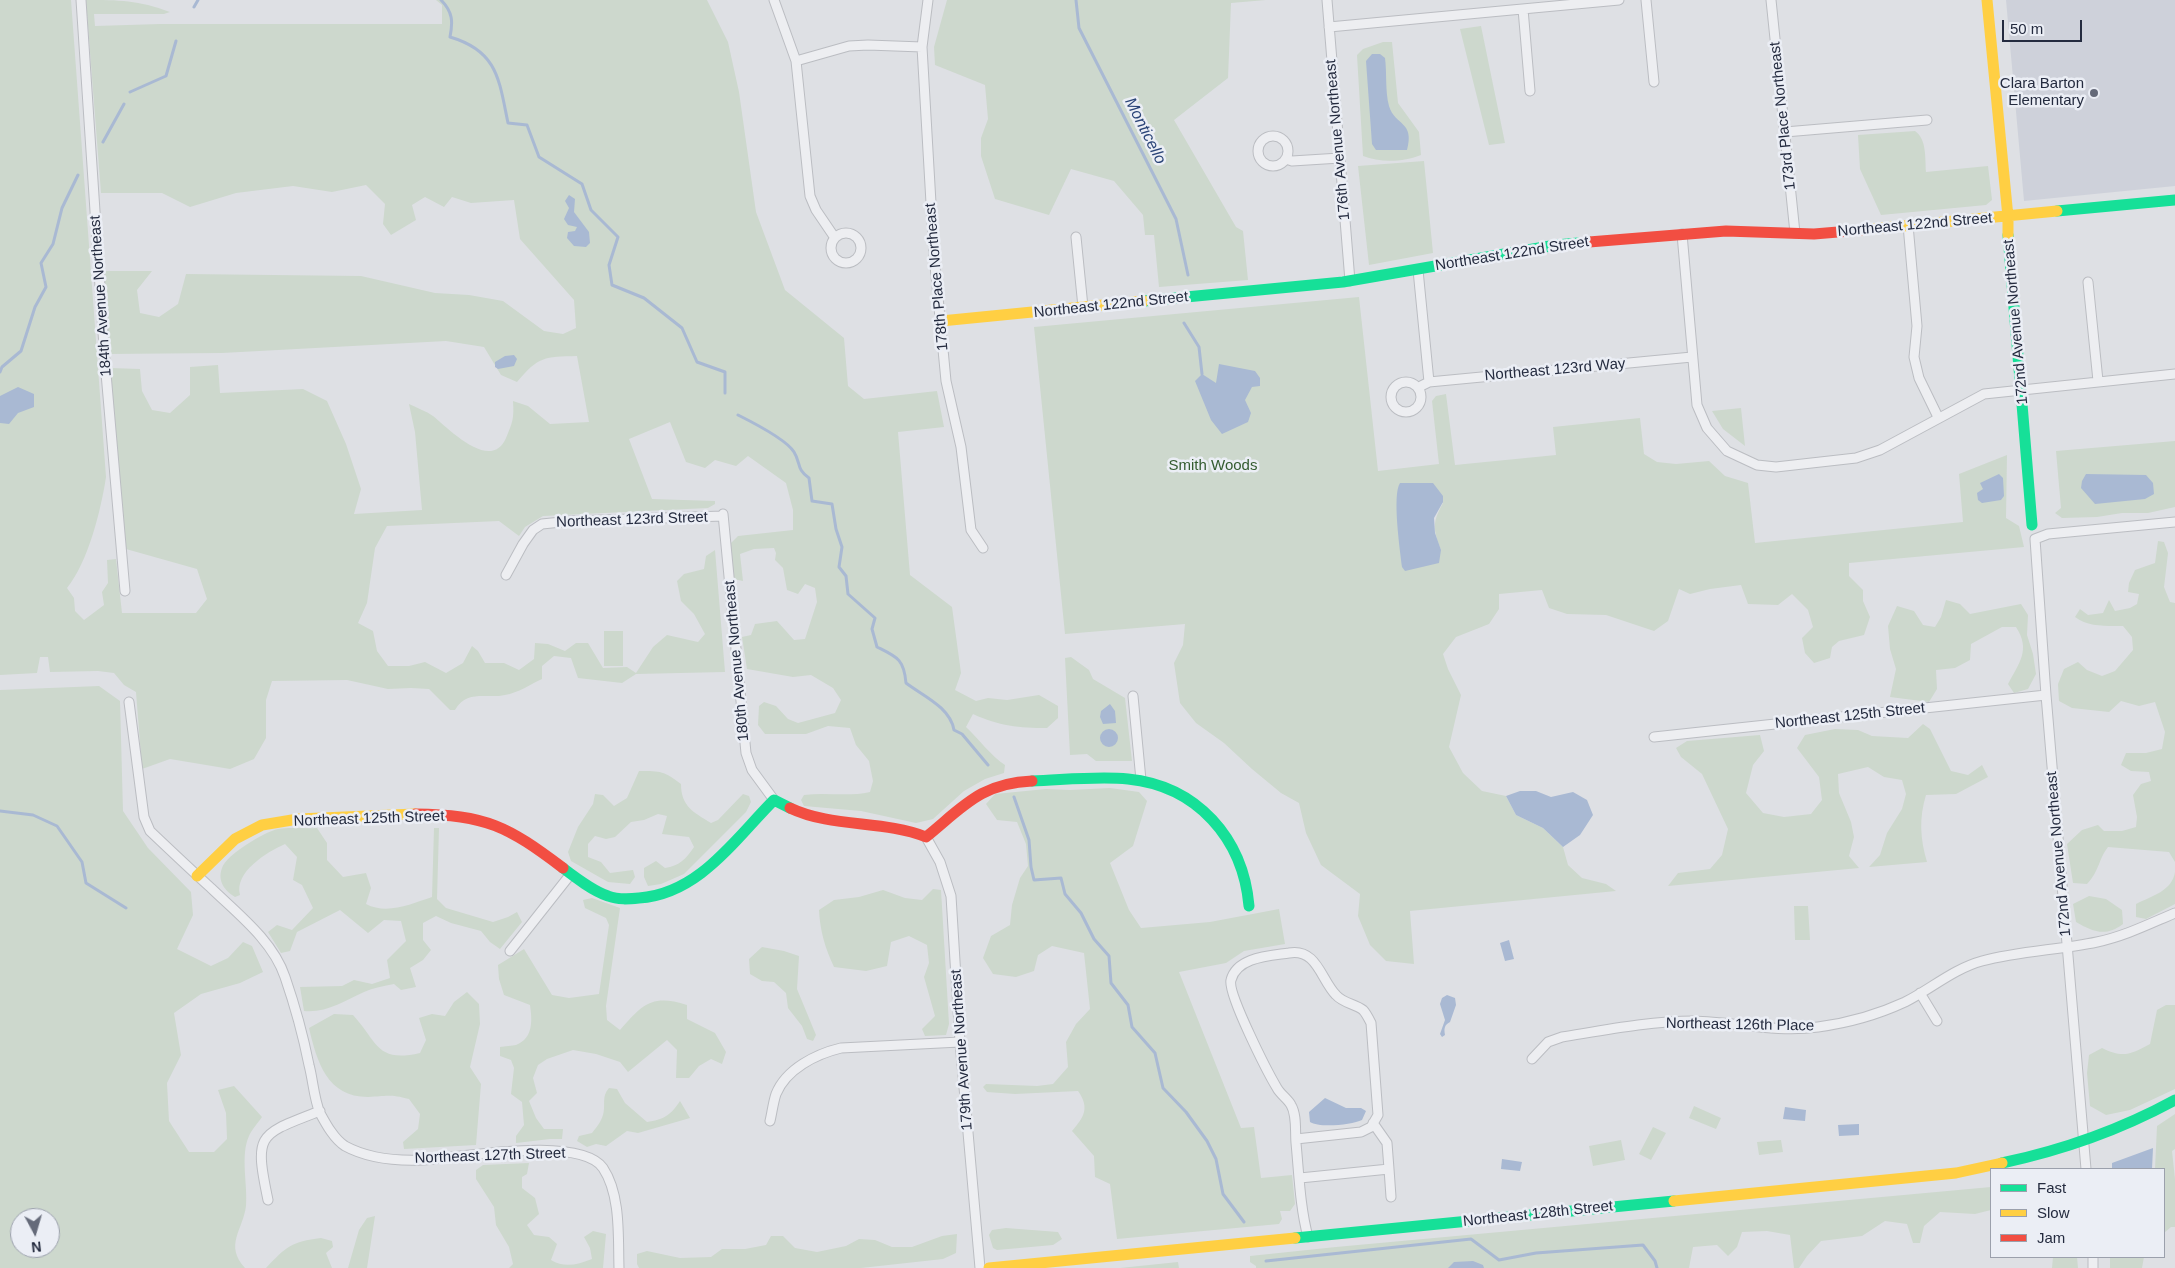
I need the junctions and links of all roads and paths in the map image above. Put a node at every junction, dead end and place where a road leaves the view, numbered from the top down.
1 (81, 0) edge
2 (774, 0) edge
3 (928, 0) edge
4 (1327, 0) edge
5 (1619, 0) edge
6 (1646, 0) edge
7 (1771, 0) edge
8 (1987, 0) edge
9 (1523, 9) junction
10 (1329, 27) junction
11 (922, 47) junction
12 (796, 61) junction
13 (1654, 82) dead end
14 (1530, 91) dead end
15 (1927, 120) dead end
16 (1785, 132) junction
17 (1340, 158) junction
18 (1286, 159) dead end
19 (2175, 200) edge
20 (2008, 217) junction
21 (1908, 225) junction
22 (1794, 233) junction
23 (1682, 234) junction
24 (1076, 237) dead end
25 (835, 238) dead end
26 (1418, 270) junction
27 (1350, 281) junction
28 (2088, 282) dead end
29 (1083, 307) junction
30 (941, 321) junction
31 (1692, 356) junction
32 (2175, 374) edge
33 (2098, 381) junction
34 (1429, 382) junction
35 (1418, 387) dead end
36 (2021, 390) junction
37 (1938, 418) junction
38 (723, 515) joint
39 (2175, 522) edge
40 (2032, 526) dead end
41 (983, 548) dead end
42 (506, 576) dead end
43 (125, 591) dead end
44 (2046, 695) junction
45 (1133, 696) dead end
46 (129, 702) dead end
47 (1654, 737) dead end
48 (1141, 780) junction
49 (774, 800) junction
50 (926, 837) junction
51 (570, 875) junction
52 (197, 876) junction
53 (1249, 906) dead end
54 (2175, 912) edge
55 (2067, 947) junction
56 (510, 951) dead end
57 (1920, 993) junction
58 (1937, 1022) dead end
59 (960, 1042) junction
60 (1532, 1059) dead end
61 (2175, 1100) edge
62 (320, 1111) junction
63 (770, 1121) dead end
64 (1373, 1123) junction
65 (1296, 1139) junction
66 (2084, 1142) junction
67 (2086, 1168) edge
68 (1389, 1169) junction
69 (1300, 1178) junction
70 (1391, 1197) dead end
71 (268, 1200) dead end
72 (1308, 1237) junction
73 (619, 1268) edge
74 (980, 1268) edge
75 (989, 1268) edge

1 - 43 street, 184th Avenue Northeast
2 - 12 street
3 - 11 street, 178th Place Northeast
4 - 10 street, 176th Avenue Northeast
5 - 9 street
6 - 13 street
7 - 16 street, 173rd Place Northeast
8 - 20 street, 172nd Avenue Northeast
9 - 10 street
9 - 14 street
10 - 17 street, 176th Avenue Northeast
11 - 12 street
11 - 30 street, 178th Place Northeast
12 - 25 street
15 - 16 street
16 - 22 street, 173rd Place Northeast
17 - 18 street
17 - 27 street, 176th Avenue Northeast
19 - 20 street, Northeast 122nd Street
20 - 21 street, Northeast 122nd Street
20 - 36 street, 172nd Avenue Northeast
21 - 22 street, Northeast 122nd Street
21 - 37 street
22 - 23 street, Northeast 122nd Street
23 - 26 street, Northeast 122nd Street
23 - 31 street
24 - 29 street
26 - 27 street, Northeast 122nd Street
26 - 34 street
27 - 29 street, Northeast 122nd Street
28 - 33 street
29 - 30 street, Northeast 122nd Street
30 - 41 street, 178th Place Northeast
31 - 34 street, Northeast 123rd Way
31 - 37 street
32 - 33 street
33 - 36 street
34 - 35 street, Northeast 123rd Way
36 - 37 street
36 - 40 street, 172nd Avenue Northeast
38 - 42 street, Northeast 123rd Street
38 - 49 street, 180th Avenue Northeast
39 - 44 street, 172nd Avenue Northeast
44 - 47 street, Northeast 125th Street
44 - 55 street, 172nd Avenue Northeast
45 - 48 street
46 - 52 street
48 - 50 street
48 - 53 street
49 - 50 street
49 - 51 street, Northeast 125th Street
50 - 59 street, 179th Avenue Northeast
51 - 52 street, Northeast 125th Street
51 - 56 street
52 - 62 street, Northeast 127th Street
54 - 55 street, Northeast 126th Place
55 - 57 street, Northeast 126th Place
55 - 66 street, 172nd Avenue Northeast
57 - 58 street
57 - 60 street, Northeast 126th Place
59 - 63 street
59 - 74 street, 179th Avenue Northeast
61 - 66 street, Northeast 128th Street
62 - 71 street
62 - 73 street, Northeast 127th Street
64 - 65 street
64 - 65 street
64 - 68 street
65 - 69 street
66 - 67 street, 172nd Avenue Northeast
66 - 72 street, Northeast 128th Street
68 - 69 street
68 - 70 street
69 - 72 street
72 - 75 street, Northeast 128th Street

